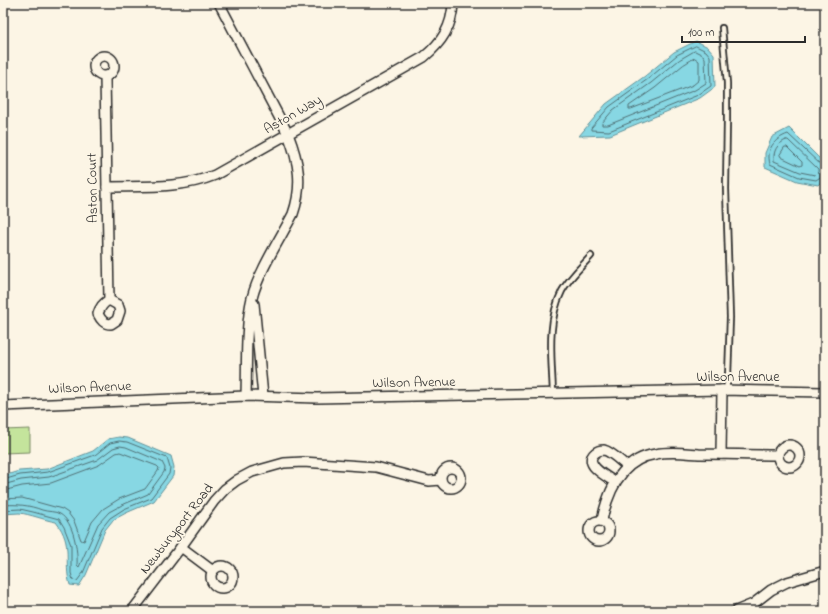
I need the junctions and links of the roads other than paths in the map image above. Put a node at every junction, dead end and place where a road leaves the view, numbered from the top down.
1 (219, 3) edge
2 (453, 3) edge
3 (722, 28) dead end
4 (105, 77) dead end
5 (288, 134) junction
6 (107, 187) junction
7 (591, 256) dead end
8 (252, 296) junction
9 (109, 300) dead end
10 (724, 390) junction
11 (825, 392) edge
12 (554, 394) junction
13 (246, 396) junction
14 (264, 396) junction
15 (3, 406) edge
16 (721, 454) junction
17 (778, 455) dead end
18 (628, 467) junction
19 (441, 480) dead end
20 (615, 482) junction
21 (602, 520) dead end
22 (181, 547) junction
23 (213, 571) dead end
24 (825, 571) edge
25 (132, 611) edge
26 (736, 611) edge

1 - 5 street
2 - 5 street, Aston Way
3 - 10 lane
4 - 6 street, Aston Court
5 - 6 street, Aston Way
5 - 8 street
6 - 9 street, Aston Court
7 - 12 lane
8 - 13 street
8 - 14 street
10 - 11 street, Wilson Avenue
10 - 12 street, Wilson Avenue
10 - 16 street
12 - 14 street, Wilson Avenue
13 - 14 street, Wilson Avenue
13 - 15 street, Wilson Avenue
16 - 17 street
16 - 18 street
18 - 20 street
18 - 20 street
19 - 22 street, Newburyport Road
20 - 21 street
22 - 23 street
22 - 25 street, Newburyport Road
24 - 26 street

